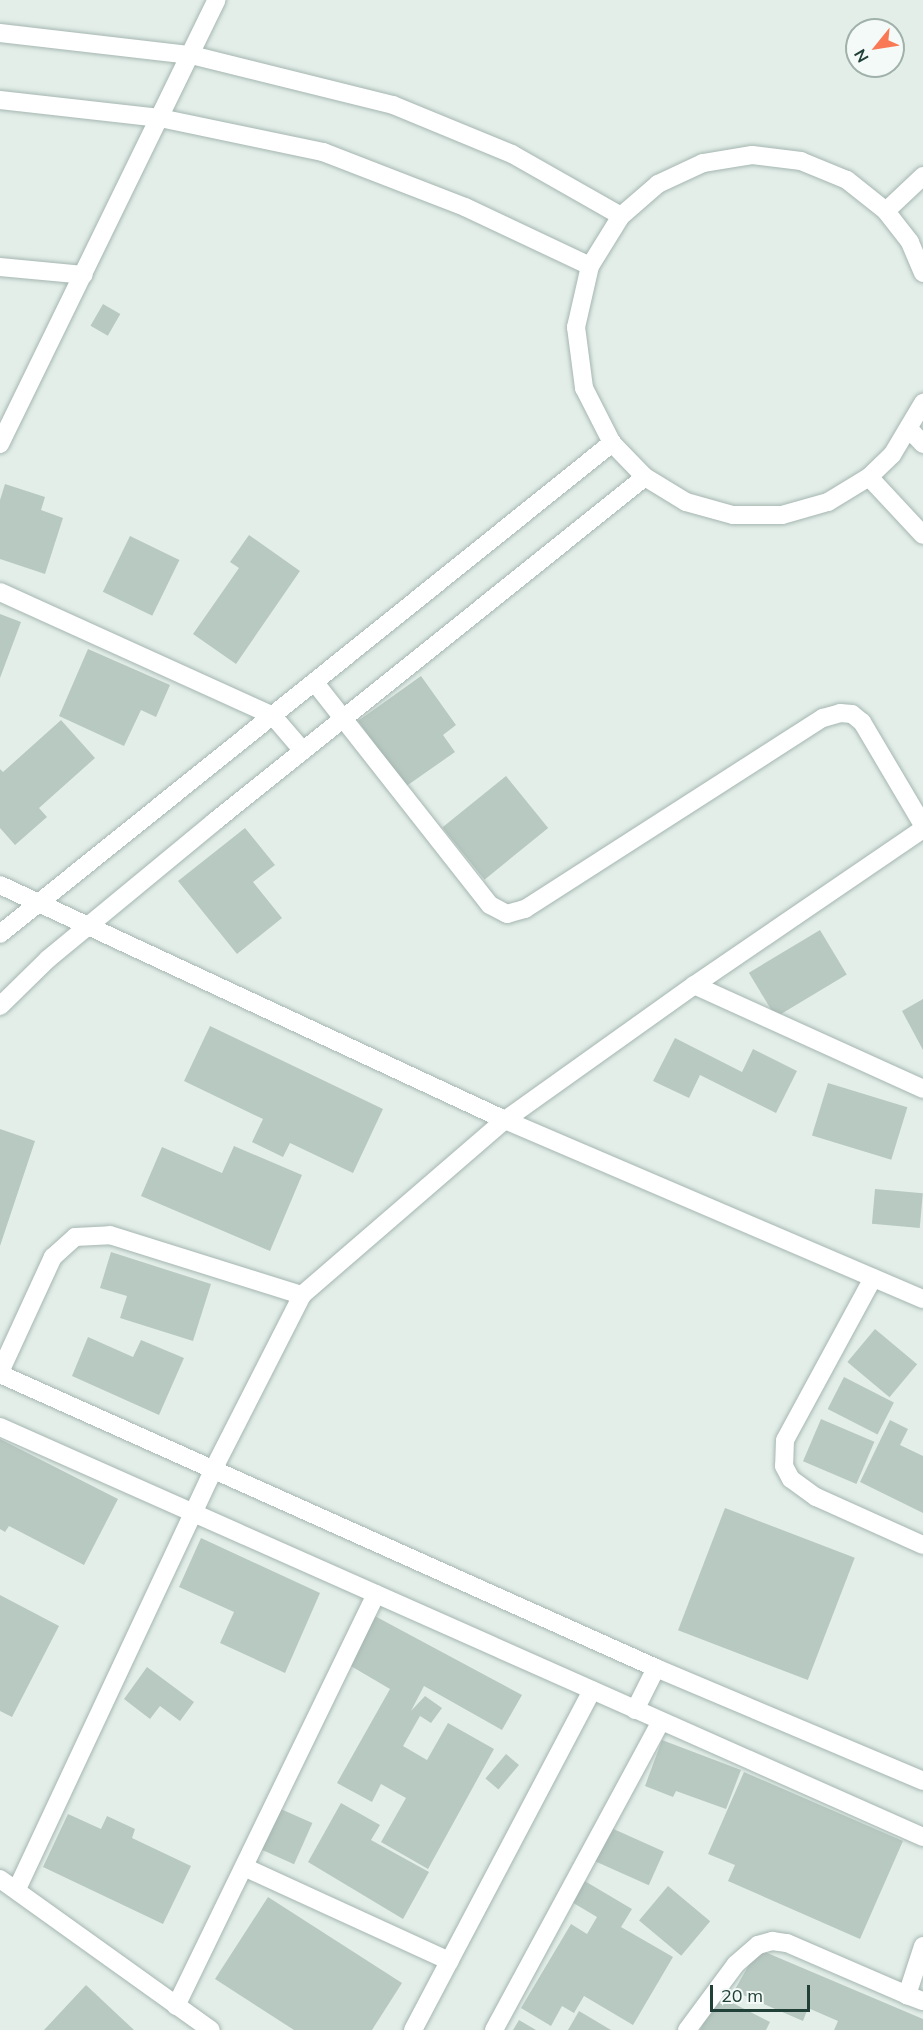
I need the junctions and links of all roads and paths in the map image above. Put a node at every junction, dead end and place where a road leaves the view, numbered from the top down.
1 (217, 0) edge
2 (0, 33) edge
3 (191, 55) junction
4 (0, 100) edge
5 (160, 118) junction
6 (923, 176) edge
7 (886, 211) junction
8 (621, 216) junction
9 (917, 237) edge
10 (590, 266) junction
11 (0, 267) edge
12 (923, 273) edge
13 (84, 275) junction
14 (923, 403) edge
15 (910, 430) junction
16 (612, 443) junction
17 (0, 444) edge
18 (923, 444) edge
19 (645, 477) junction
20 (869, 477) junction
21 (923, 535) edge
22 (0, 592) edge
23 (316, 684) junction
24 (273, 716) junction
25 (344, 718) junction
26 (303, 751) junction
27 (923, 827) edge
28 (0, 885) edge
29 (42, 901) junction
30 (91, 925) junction
31 (0, 934) edge
32 (694, 985) junction
33 (0, 1006) edge
34 (923, 1089) edge
35 (505, 1120) junction
36 (873, 1278) junction
37 (302, 1295) junction
38 (923, 1299) edge
39 (0, 1373) edge
40 (0, 1427) edge
41 (213, 1470) junction
42 (193, 1514) junction
43 (923, 1545) edge
44 (376, 1594) junction
45 (656, 1668) junction
46 (592, 1690) junction
47 (635, 1710) junction
48 (661, 1721) junction
49 (923, 1780) edge
50 (923, 1837) edge
51 (244, 1867) junction
52 (0, 1879) edge
53 (17, 1889) junction
54 (923, 1946) edge
55 (449, 1961) junction
56 (915, 1998) edge
57 (176, 2006) junction
58 (211, 2030) edge
59 (413, 2030) edge
60 (494, 2030) edge
61 (687, 2030) edge

1 - 3 street
2 - 3 street
3 - 5 street
3 - 8 street
4 - 5 street
5 - 10 street
5 - 13 street
6 - 7 street
7 - 8 street
7 - 9 street
8 - 10 street
9 - 12 street
10 - 16 street
11 - 13 street
13 - 17 street
14 - 15 street
15 - 18 street
15 - 20 street
16 - 19 street
16 - 23 street
19 - 20 street
19 - 25 street
20 - 21 street
22 - 24 street
23 - 24 street
23 - 25 street
24 - 26 street
24 - 29 street
25 - 26 street
25 - 27 street
26 - 30 street
27 - 32 street
28 - 29 street
29 - 30 street
29 - 31 street
30 - 33 street
30 - 35 street
32 - 34 street
32 - 35 street
35 - 36 street
35 - 37 street
36 - 38 street
36 - 43 street
37 - 39 street
37 - 41 street
39 - 41 street
40 - 42 street
41 - 42 street
41 - 45 street
42 - 44 street
42 - 53 street
44 - 46 street
44 - 51 street
45 - 47 street
45 - 49 street
46 - 47 street
46 - 55 street
47 - 48 street
48 - 50 street
48 - 60 street
51 - 55 street
51 - 57 street
52 - 53 street
53 - 57 street
54 - 56 street
55 - 59 street
56 - 61 street
57 - 58 street

